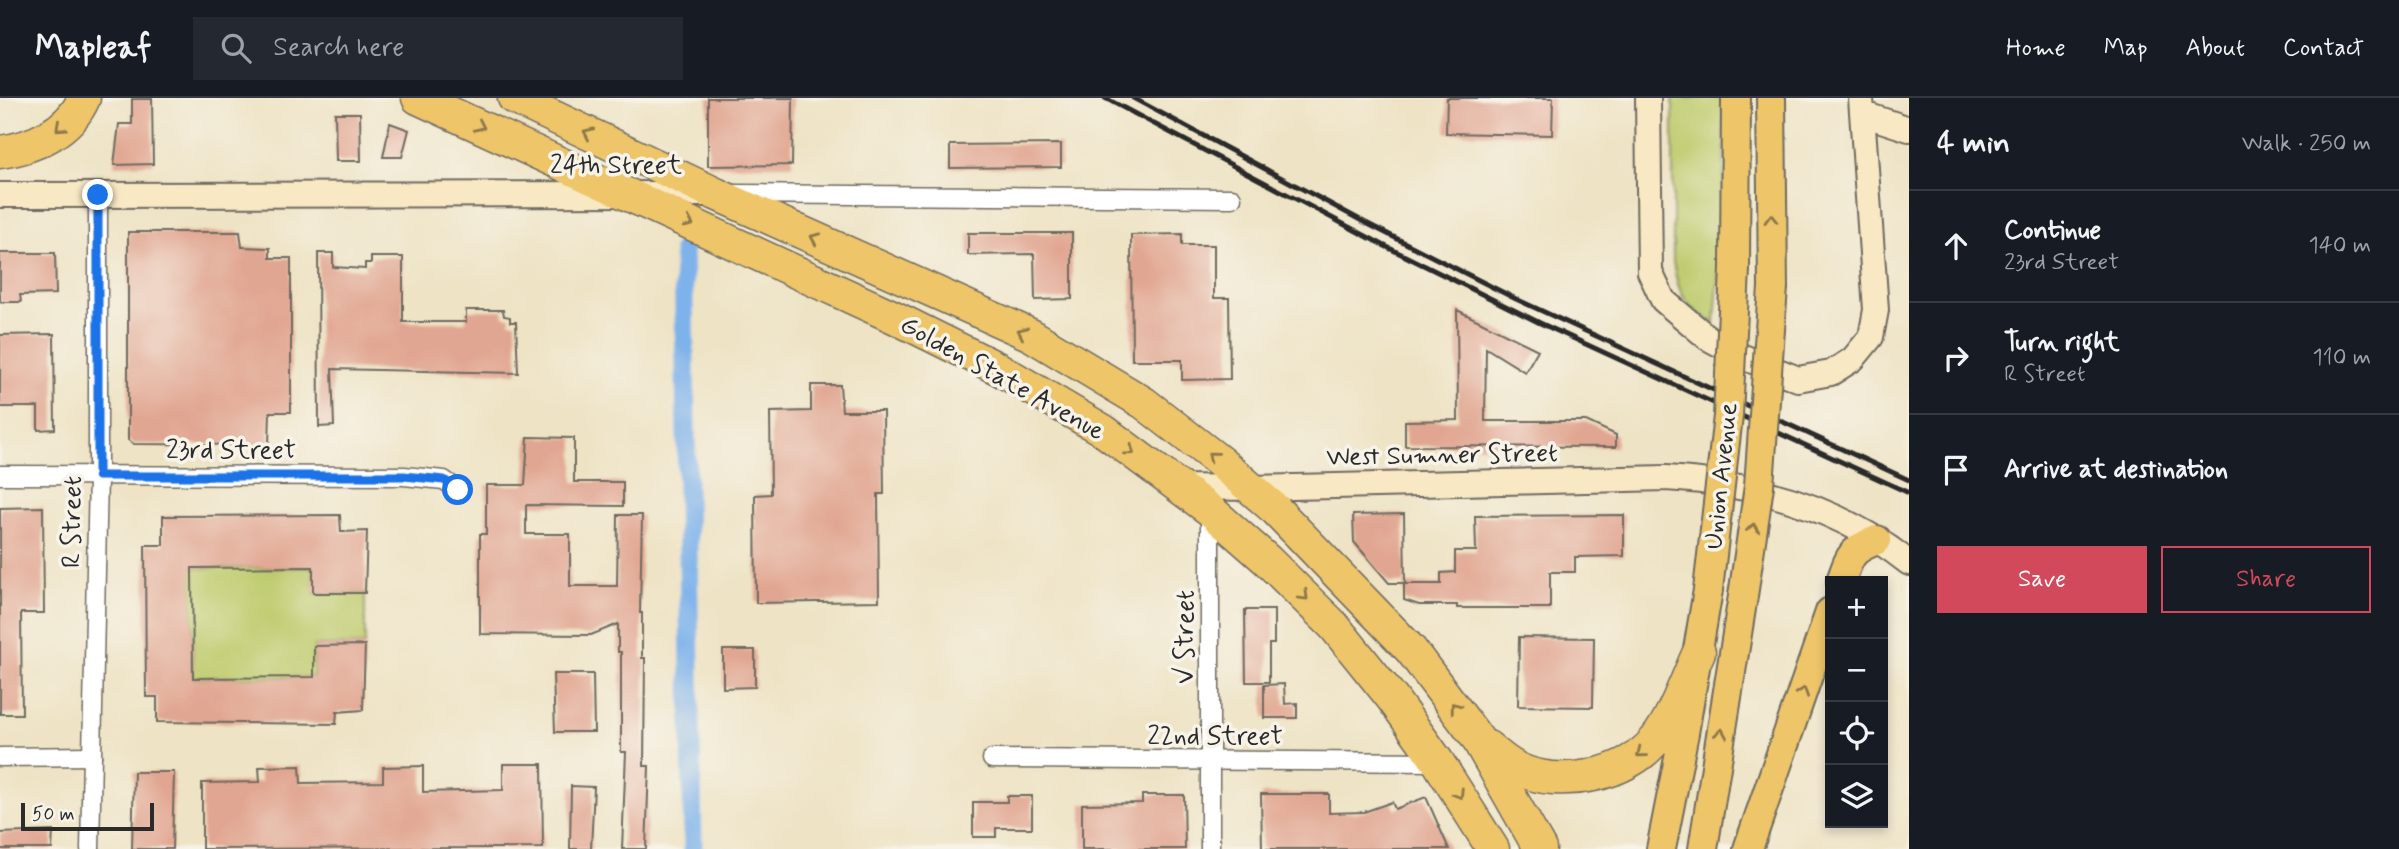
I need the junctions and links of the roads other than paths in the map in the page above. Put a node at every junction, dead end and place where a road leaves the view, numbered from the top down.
1 (84, 98) edge
2 (418, 98) edge
3 (514, 98) edge
4 (1648, 98) edge
5 (1736, 98) edge
6 (1771, 98) edge
7 (1862, 106) edge
8 (1909, 129) edge
9 (14, 149) edge
10 (627, 194) junction
11 (716, 194) junction
12 (0, 195) edge
13 (98, 195) junction
14 (1232, 198) dead end
15 (0, 475) edge
16 (98, 476) junction
17 (1178, 487) junction
18 (1252, 488) junction
19 (458, 490) dead end
20 (1210, 510) junction
21 (1877, 540) junction
22 (1909, 563) edge
23 (1843, 576) edge
24 (1825, 626) edge
25 (1699, 652) junction
26 (1477, 738) junction
27 (92, 756) junction
28 (0, 757) edge
29 (992, 760) dead end
30 (1210, 761) junction
31 (1438, 762) junction
32 (90, 849) edge
33 (1210, 849) edge
34 (1493, 849) edge
35 (1541, 849) edge
36 (1661, 849) edge
37 (1703, 849) edge
38 (1748, 849) edge

1 -> 9 highway
2 -> 10 highway, Golden State Avenue
11 -> 3 highway, Golden State Avenue
4 - 7 street
5 - 25 main road, Union Avenue, bridge
37 -> 6 main road, Union Avenue, bridge
7 - 8 street
10 - 11 street, 24th Street
10 - 13 street, 24th Street
10 -> 17 highway, Golden State Avenue
11 - 14 street, 24th Street
18 -> 11 highway, Golden State Avenue
12 - 13 street, 24th Street
13 - 16 street, R Street
15 - 16 street, 23rd Street
16 - 19 street, 23rd Street
16 - 27 street, R Street
17 - 18 street, West Sumner Street
17 - 20 highway, Golden State Avenue
18 - 21 street, West Sumner Street
26 -> 18 highway, Golden State Avenue
20 - 30 street, V Street
20 -> 31 highway, Golden State Avenue
21 - 22 street, West Sumner Street
21 - 23 main road
38 -> 24 main road
25 -> 26 highway
25 - 36 main road, Union Avenue
26 - 35 highway, Golden State Avenue
27 - 28 street
27 - 32 street, R Street
29 - 30 street, 22nd Street
30 - 31 street, 22nd Street
30 - 33 street, V Street
31 -> 34 highway, Golden State Avenue

